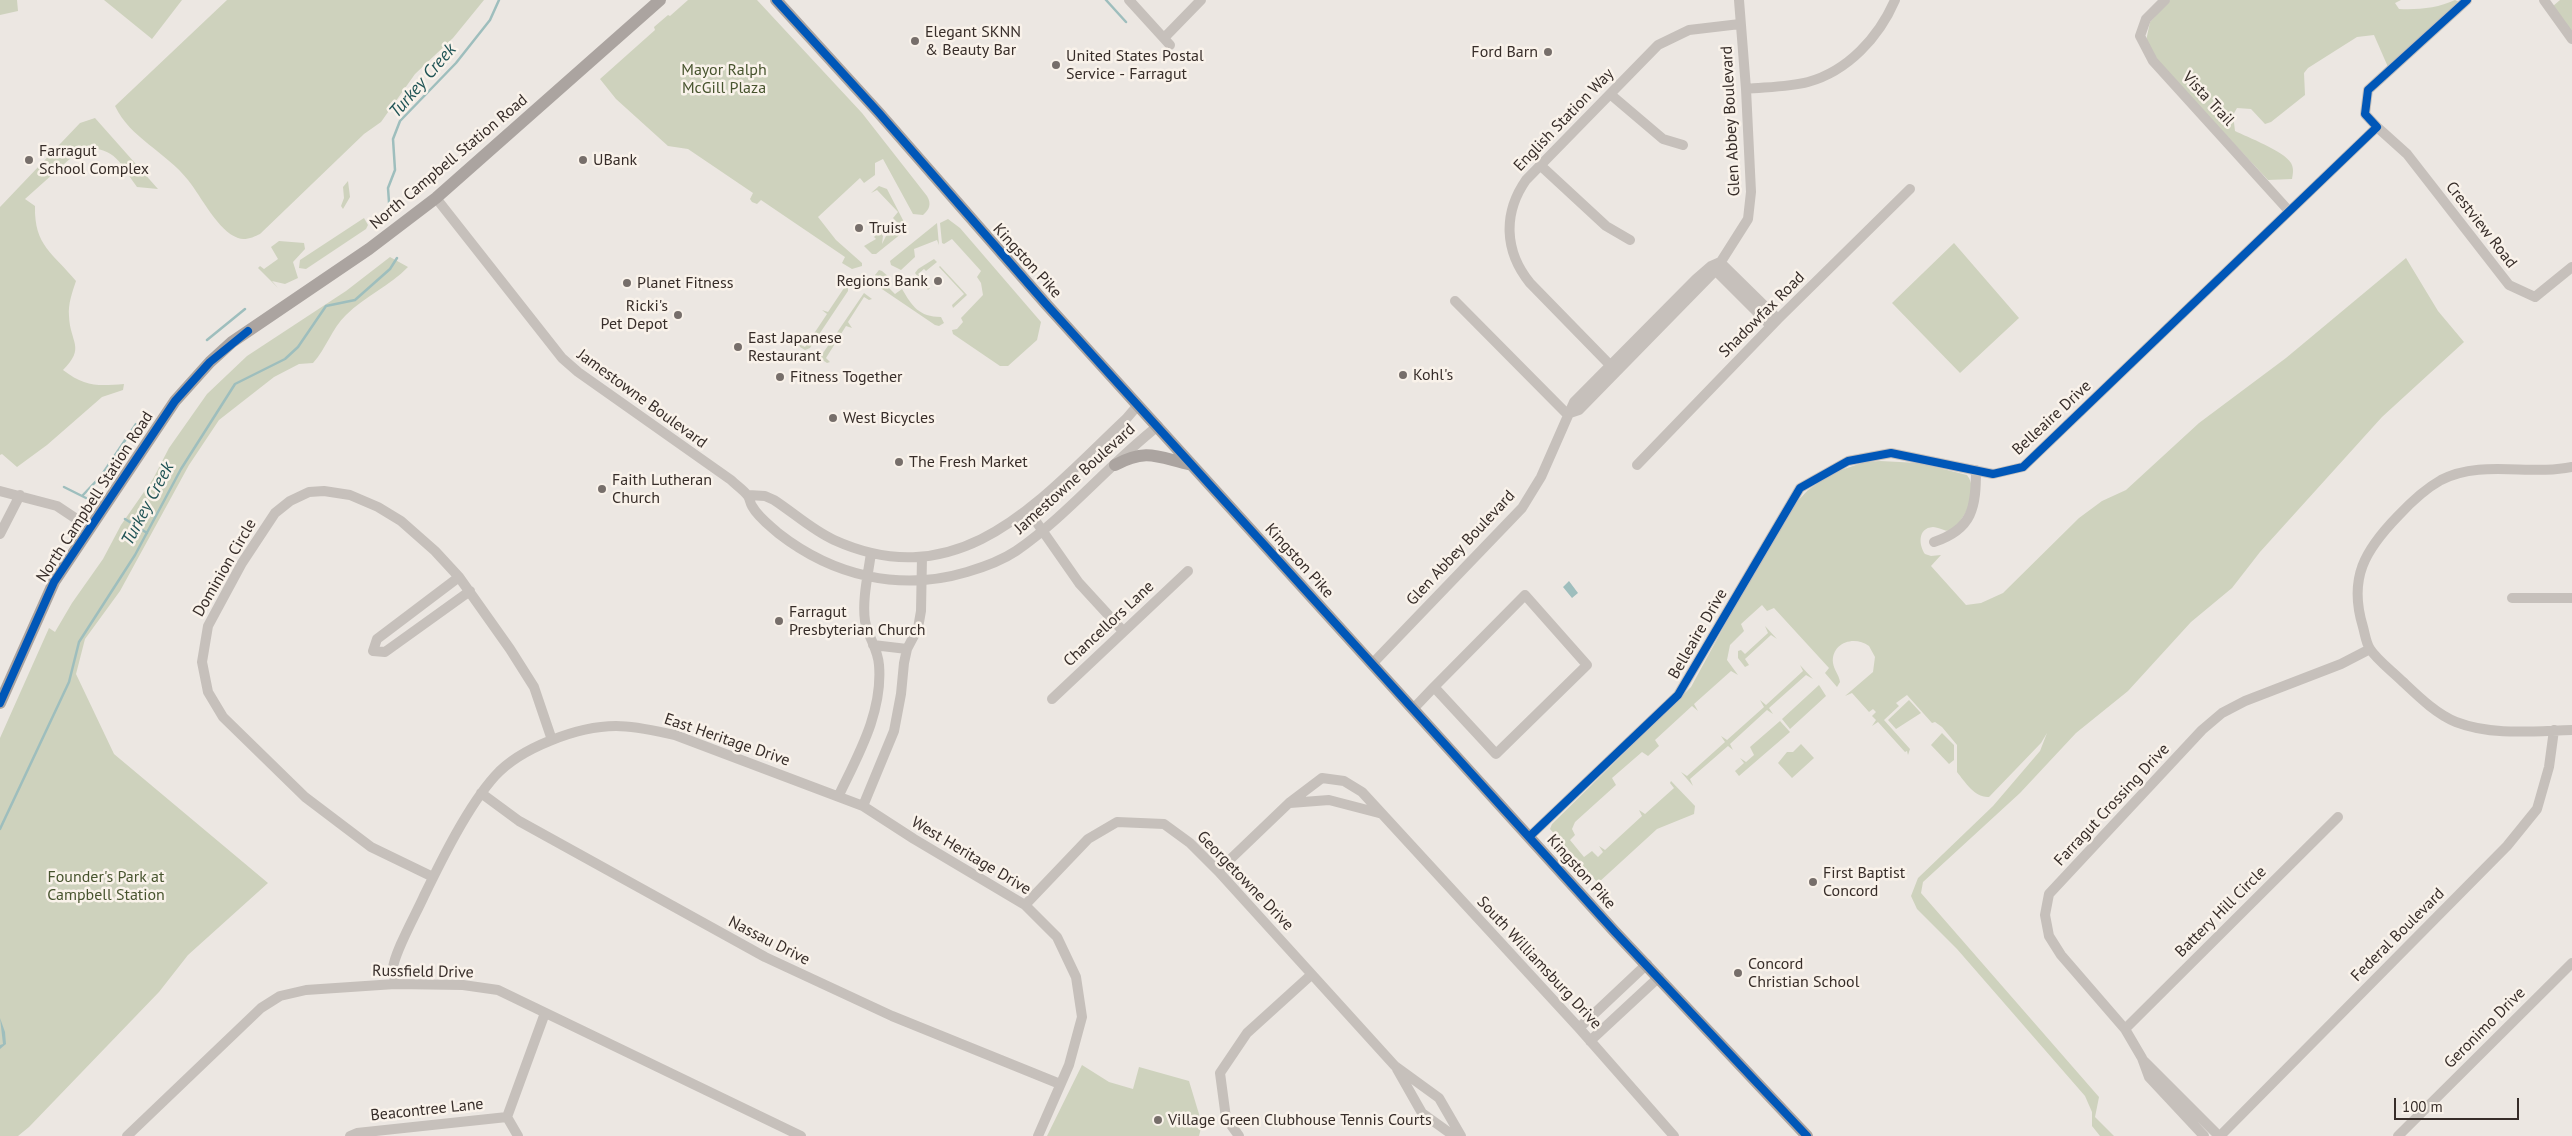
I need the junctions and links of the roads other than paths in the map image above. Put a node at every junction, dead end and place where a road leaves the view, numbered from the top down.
1 (660, 0) edge
2 (776, 0) edge
3 (1129, 0) edge
4 (1201, 0) edge
5 (1739, 0) edge
6 (1896, 0) edge
7 (2165, 0) edge
8 (2467, 0) edge
9 (2544, 0) edge
10 (1740, 24) junction
11 (2572, 39) edge
12 (1746, 89) junction
13 (1610, 94) junction
14 (2377, 127) junction
15 (1683, 145) dead end
16 (1540, 165) junction
17 (1910, 188) dead end
18 (436, 198) junction
19 (2289, 211) junction
20 (1630, 240) dead end
21 (1716, 267) junction
22 (2572, 267) edge
23 (1455, 301) dead end
24 (1774, 322) junction
25 (1610, 365) junction
26 (1138, 405) junction
27 (1567, 414) junction
28 (1158, 426) junction
29 (1637, 464) dead end
30 (1115, 465) junction
31 (1192, 465) junction
32 (2572, 466) edge
33 (1976, 470) junction
34 (0, 491) edge
35 (20, 495) junction
36 (748, 495) junction
37 (1028, 510) junction
38 (90, 528) junction
39 (1042, 531) junction
40 (0, 534) edge
41 (1934, 542) dead end
42 (870, 553) junction
43 (922, 557) junction
44 (1188, 571) dead end
45 (459, 577) junction
46 (868, 578) junction
47 (923, 582) junction
48 (470, 591) junction
49 (2512, 598) dead end
50 (2572, 598) edge
51 (1123, 631) junction
52 (873, 645) junction
53 (907, 649) junction
54 (2370, 649) junction
55 (1373, 663) junction
56 (1434, 687) junction
57 (1052, 699) dead end
58 (0, 703) edge
59 (1414, 708) junction
60 (2554, 730) junction
61 (2572, 730) edge
62 (552, 740) junction
63 (480, 793) junction
64 (839, 795) junction
65 (1289, 804) junction
66 (863, 806) junction
67 (1379, 813) junction
68 (2338, 817) dead end
69 (1530, 836) junction
70 (1218, 871) junction
71 (433, 877) junction
72 (1025, 904) junction
73 (2572, 962) edge
74 (1647, 964) junction
75 (1312, 975) junction
76 (1659, 977) junction
77 (396, 984) junction
78 (545, 1013) junction
79 (1579, 1028) junction
80 (2125, 1029) junction
81 (1590, 1041) junction
82 (1396, 1066) junction
83 (1060, 1084) junction
84 (2187, 1111) junction
85 (507, 1118) junction
86 (127, 1136) edge
87 (350, 1136) edge
88 (518, 1136) edge
89 (801, 1136) edge
90 (1038, 1136) edge
91 (1239, 1136) edge
92 (1454, 1136) edge
93 (1461, 1136) edge
94 (1674, 1136) edge
95 (1807, 1136) edge
96 (2204, 1136) edge
97 (2220, 1136) edge
98 (2398, 1136) edge

1 - 18 main road, North Campbell Station Road
2 - 26 main road, Kingston Pike
3 - 4 street
5 - 10 street, Glen Abbey Boulevard
6 - 12 street
7 - 19 street, Vista Trail
8 - 14 street
9 - 11 street
10 - 12 street, Glen Abbey Boulevard
10 - 13 street, English Station Way
12 - 21 street, Glen Abbey Boulevard
13 - 15 street
13 - 16 street, English Station Way
14 - 19 street, Belleaire Drive
14 - 22 street, Crestview Road
16 - 20 street
16 - 25 street, English Station Way
17 - 24 street, Shadowfax Road
18 - 36 street, Jamestowne Boulevard
18 - 38 main road, North Campbell Station Road
19 - 33 street, Belleaire Drive
21 - 24 street
21 - 25 street, Glen Abbey Boulevard
21 - 27 street, Glen Abbey Boulevard
23 - 27 street
24 - 29 street, Shadowfax Road
25 - 27 street, Glen Abbey Boulevard
26 - 28 main road, Kingston Pike
26 - 37 street, Jamestowne Boulevard
27 - 55 street, Glen Abbey Boulevard
28 - 30 street, Jamestowne Boulevard
28 - 31 main road, Kingston Pike
30 - 31 main road
30 - 39 street, Jamestowne Boulevard
31 - 55 main road, Kingston Pike
32 - 54 street
33 - 41 street
33 - 69 street, Belleaire Drive
34 - 35 street
35 - 38 street
35 - 40 street
36 - 42 street, Jamestowne Boulevard
36 - 46 street, Jamestowne Boulevard
37 - 39 street
37 - 43 street, Jamestowne Boulevard
38 - 58 main road, North Campbell Station Road
39 - 47 street, Jamestowne Boulevard
39 - 51 street
42 - 43 street, Jamestowne Boulevard
42 - 46 street
43 - 47 street
44 - 51 street, Chancellors Lane
45 - 48 street, Dominion Circle
45 - 48 street
45 - 71 street, Dominion Circle
46 - 47 street, Jamestowne Boulevard
46 - 52 street
47 - 53 street
48 - 62 street, Dominion Circle
49 - 50 street
51 - 57 street, Chancellors Lane
52 - 53 street
52 - 64 street
53 - 66 street
54 - 60 street
54 - 80 street, Farragut Crossing Drive
55 - 59 main road, Kingston Pike
56 - 56 street
56 - 59 street
59 - 69 main road, Kingston Pike
60 - 61 street
60 - 97 street, Federal Boulevard
62 - 63 street, East Heritage Drive
62 - 64 street, East Heritage Drive
63 - 71 street, East Heritage Drive
63 - 83 street, Nassau Drive
64 - 66 street, East Heritage Drive
65 - 67 street
65 - 67 street, South Williamsburg Drive
65 - 70 street, South Williamsburg Drive
66 - 72 street, West Heritage Drive
67 - 79 street, South Williamsburg Drive
68 - 80 street, Battery Hill Circle
69 - 74 main road, Kingston Pike
70 - 72 street, Georgetowne Drive
70 - 75 street, Georgetowne Drive
71 - 77 street, East Heritage Drive
72 - 83 street, West Heritage Drive
73 - 98 street, Geronimo Drive
74 - 76 main road, Kingston Pike
74 - 79 street
75 - 82 street, Georgetowne Drive
75 - 91 street
76 - 81 street
76 - 95 main road, Kingston Pike
77 - 78 street, Russfield Drive
77 - 86 street, Russfield Drive
78 - 85 street
78 - 89 street, Russfield Drive
79 - 81 street, South Williamsburg Drive
80 - 84 street, Farragut Crossing Drive
81 - 94 street, South Williamsburg Drive
82 - 92 street, Georgetowne Drive
82 - 93 street, Georgetowne Drive
83 - 90 street, West Heritage Drive
84 - 96 street, Farragut Crossing Drive
84 - 97 street, Farragut Crossing Drive
85 - 87 street, Beacontree Lane
85 - 88 street

